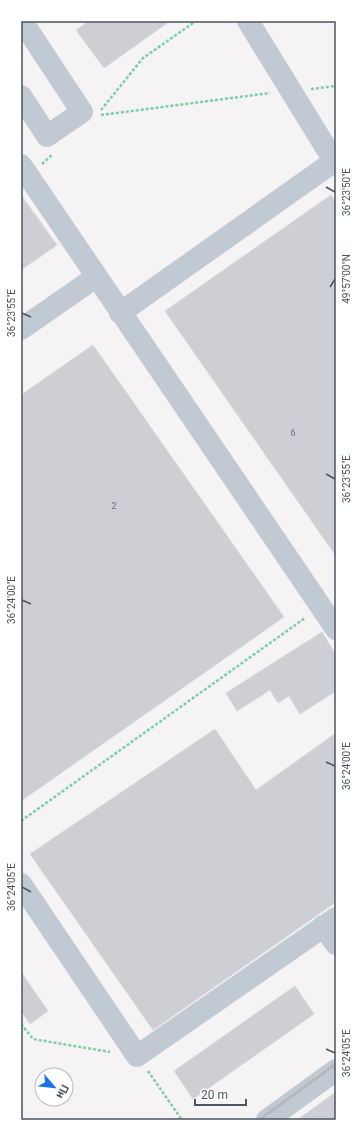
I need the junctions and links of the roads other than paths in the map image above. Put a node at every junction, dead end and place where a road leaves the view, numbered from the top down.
1 (22, 21) edge
2 (248, 21) edge
3 (21, 96) edge
4 (335, 161) edge
5 (25, 171) edge
6 (96, 277) junction
7 (120, 313) junction
8 (21, 329) edge
9 (336, 629) edge
10 (21, 884) edge
11 (330, 922) edge
12 (336, 944) edge
13 (336, 1070) edge
14 (267, 1120) edge

1 - 3 lane
2 - 4 lane
4 - 7 lane
5 - 6 lane
6 - 7 lane
6 - 8 lane
7 - 9 lane
10 - 11 lane
11 - 12 lane
13 - 14 lane

